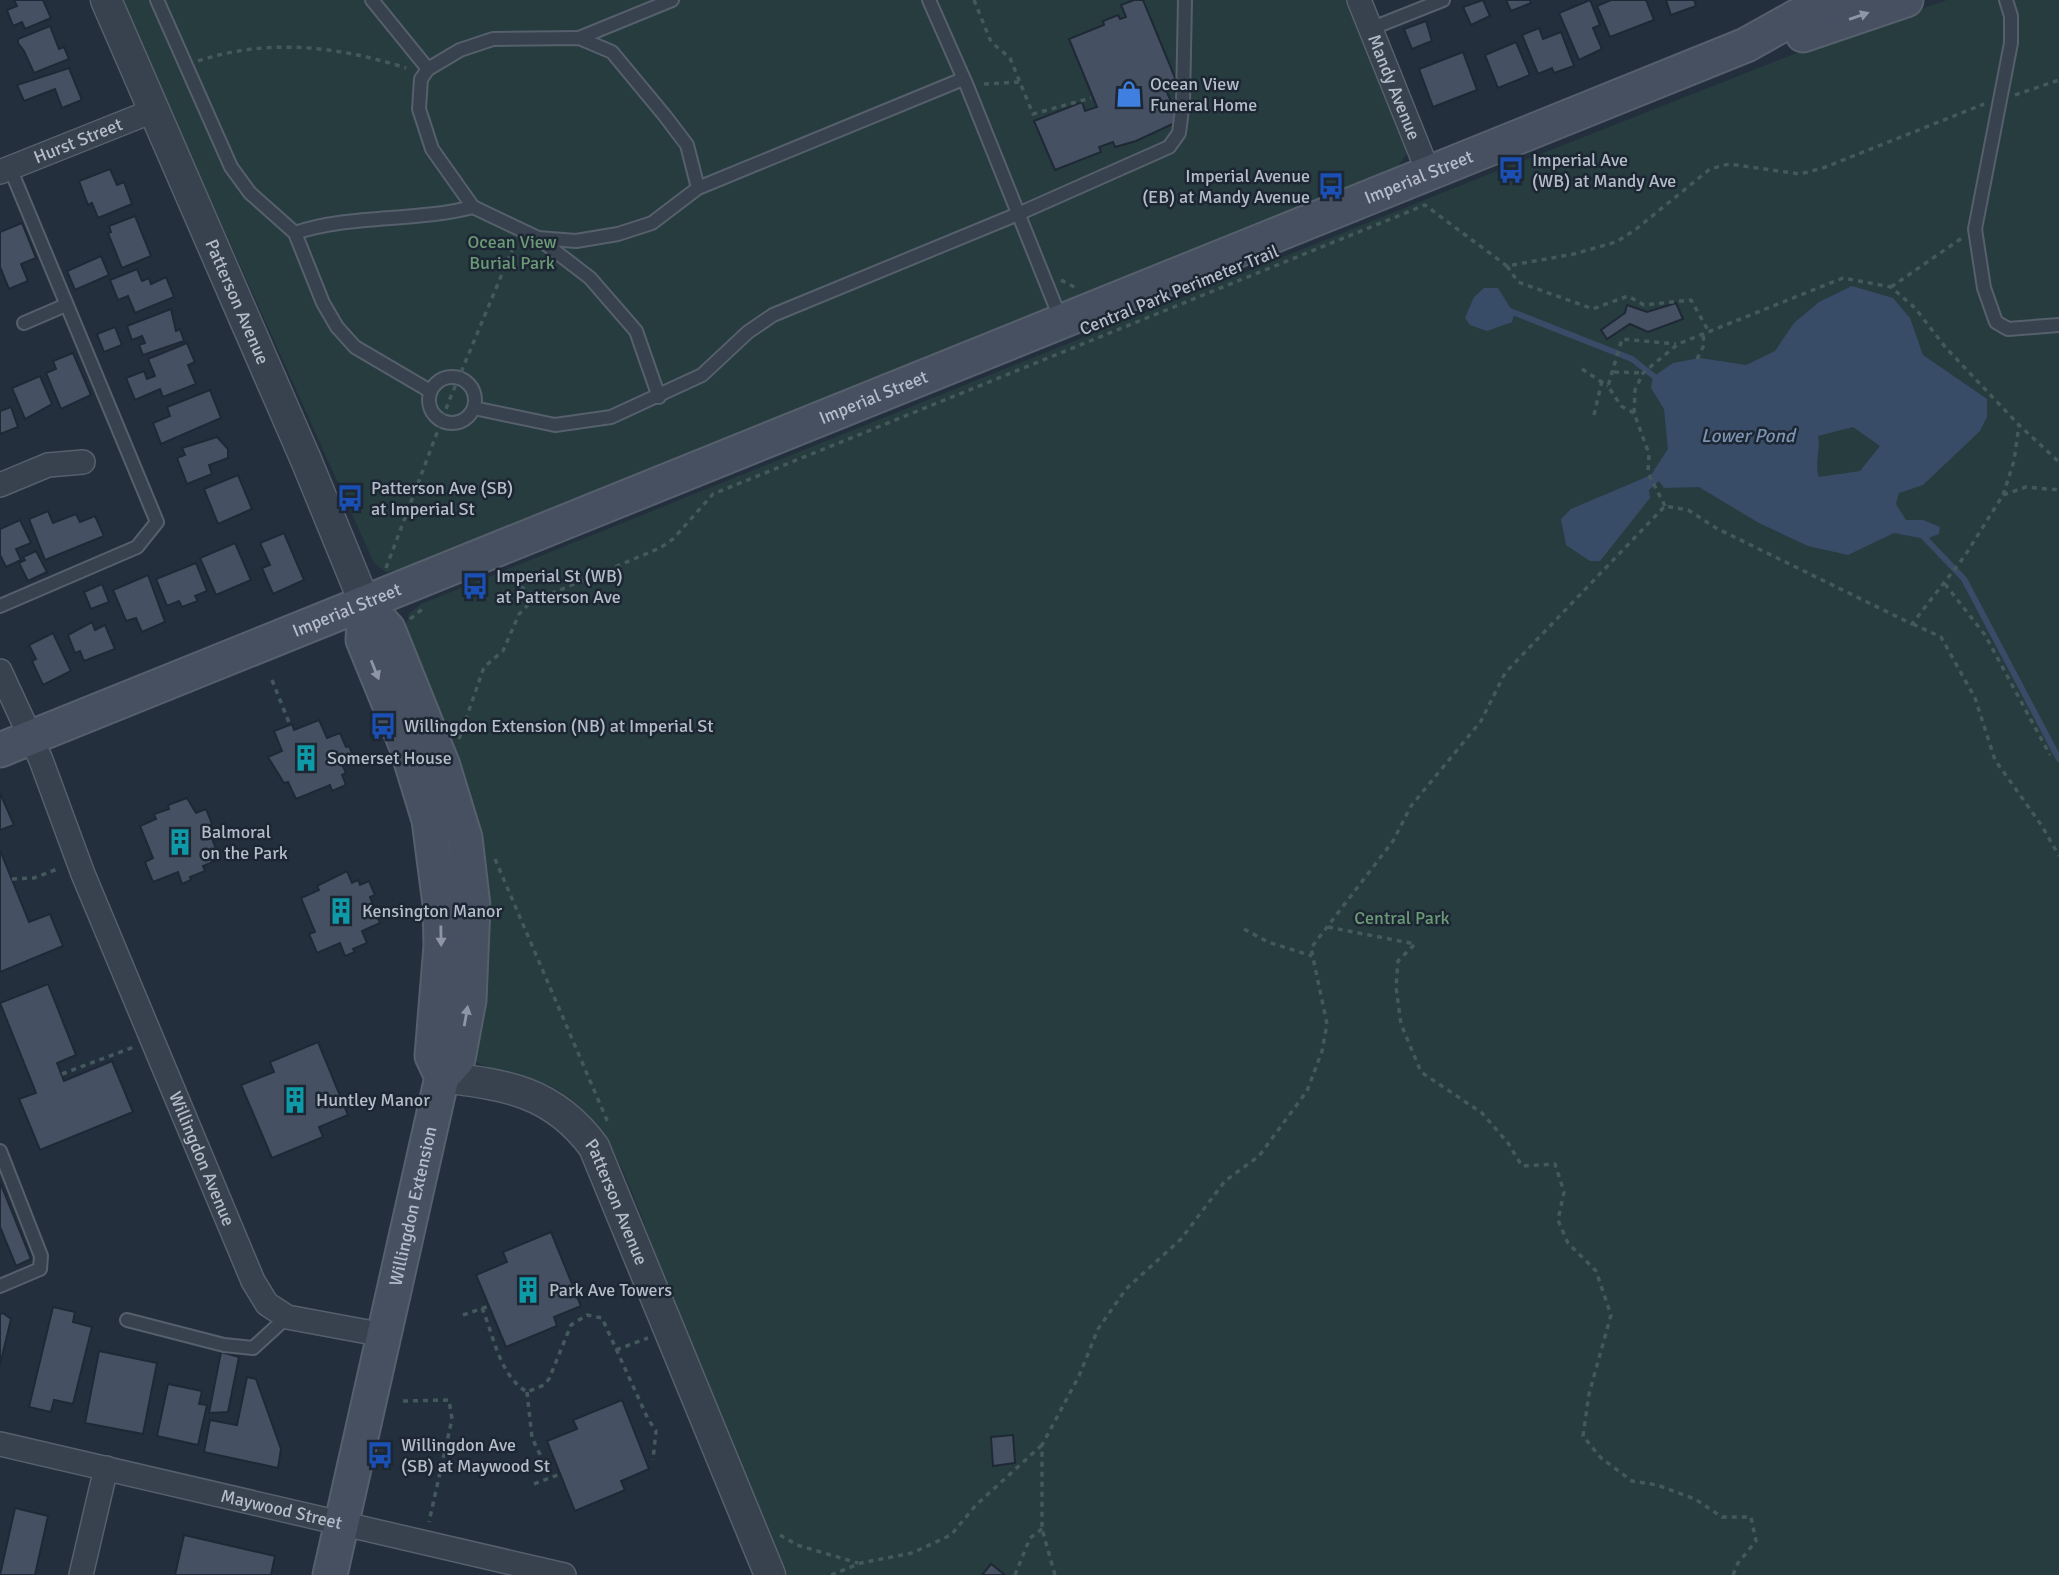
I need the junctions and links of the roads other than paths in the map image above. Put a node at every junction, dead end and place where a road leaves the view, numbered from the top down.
1 (106, 0) edge
2 (157, 0) edge
3 (372, 0) edge
4 (672, 0) edge
5 (929, 0) edge
6 (1185, 0) edge
7 (1359, 0) edge
8 (1443, 0) edge
9 (1836, 0) edge
10 (1906, 0) edge
11 (2006, 0) edge
12 (1370, 29) junction
13 (579, 38) junction
14 (1746, 45) junction
15 (426, 72) junction
16 (965, 83) junction
17 (155, 110) junction
18 (5, 170) edge
19 (1429, 174) junction
20 (698, 188) junction
21 (473, 207) junction
22 (1018, 214) junction
23 (295, 233) junction
24 (538, 238) junction
25 (66, 305) junction
26 (23, 323) dead end
27 (1062, 323) junction
28 (2059, 325) edge
29 (430, 391) junction
30 (659, 397) junction
31 (474, 408) junction
32 (83, 462) dead end
33 (0, 485) edge
34 (365, 604) junction
35 (0, 606) edge
36 (0, 671) edge
37 (31, 738) junction
38 (0, 750) edge
39 (442, 1077) junction
40 (0, 1151) edge
41 (0, 1286) edge
42 (287, 1317) junction
43 (127, 1320) dead end
44 (384, 1335) junction
45 (0, 1444) edge
46 (106, 1468) junction
47 (341, 1525) junction
48 (81, 1575) edge
49 (330, 1575) edge
50 (564, 1575) edge
51 (770, 1575) edge

1 - 17 street, Patterson Avenue
2 - 23 lane
3 - 15 lane
4 - 13 lane
5 - 16 lane
6 - 22 lane
7 - 12 street, Mandy Avenue
8 - 12 lane
9 - 14 main road, Imperial Street
14 -> 10 main road, Imperial Street
11 - 28 lane
12 - 19 street, Mandy Avenue
13 - 15 lane
13 - 20 lane
14 - 19 main road, Imperial Street
15 - 21 lane
16 - 20 lane
16 - 22 lane
17 - 18 street, Hurst Street
17 - 34 street, Patterson Avenue
18 - 25 lane
19 - 27 main road, Imperial Street
20 - 24 lane
21 - 23 lane
21 - 24 lane
22 - 27 lane
22 - 30 lane
23 - 29 lane
24 - 30 lane
25 - 26 lane
25 - 35 lane
27 - 34 main road, Imperial Street
29 - 31 lane
29 - 31 lane
30 - 31 lane
32 - 33 street
34 - 37 main road, Imperial Street
34 - 39 main road, Willingdon Extension
36 - 37 street, Willingdon Avenue
37 - 38 main road, Imperial Street
37 - 42 street, Willingdon Avenue
39 - 44 main road, Willingdon Extension
39 - 51 street, Patterson Avenue
40 - 41 lane
42 - 43 lane
42 - 44 street
44 - 47 main road
45 - 46 street, Maywood Street
46 - 47 street, Maywood Street
46 - 48 street
47 - 49 main road
47 - 50 street, Maywood Street

